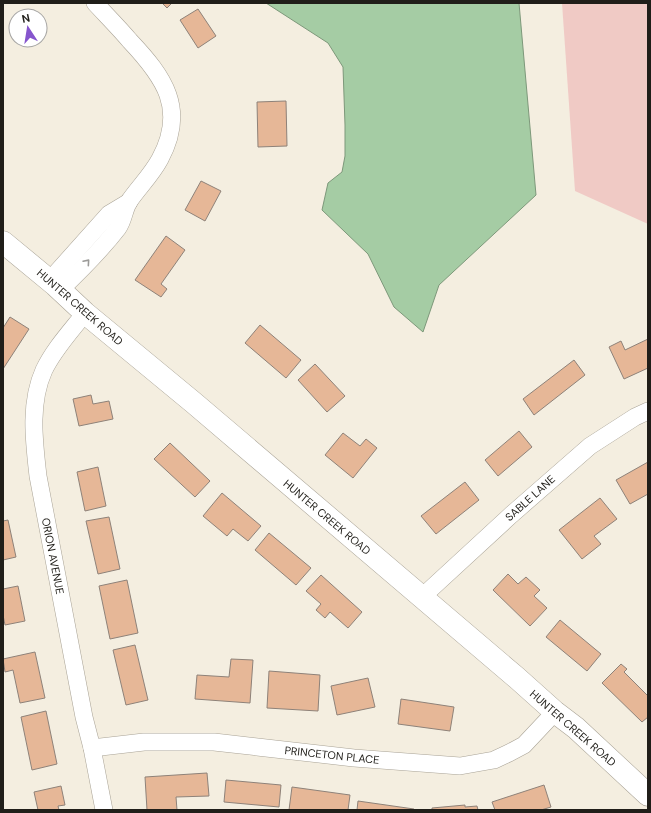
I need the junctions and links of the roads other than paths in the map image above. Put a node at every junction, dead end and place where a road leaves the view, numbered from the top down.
1 (95, 3) edge
2 (3, 242) edge
3 (55, 285) junction
4 (85, 313) junction
5 (648, 411) edge
6 (422, 597) junction
7 (555, 712) junction
8 (92, 748) junction
9 (648, 795) edge
10 (104, 810) edge

1 - 3 street
2 - 3 main road, HUNTER CREEK ROAD
3 - 4 main road, HUNTER CREEK ROAD
4 - 6 main road, HUNTER CREEK ROAD
4 - 8 street, ORION AVENUE
5 - 6 street, SABLE LANE
6 - 7 main road, HUNTER CREEK ROAD
7 - 8 street, PRINCETON PLACE
7 - 9 main road, HUNTER CREEK ROAD
8 - 10 street, ORION AVENUE

